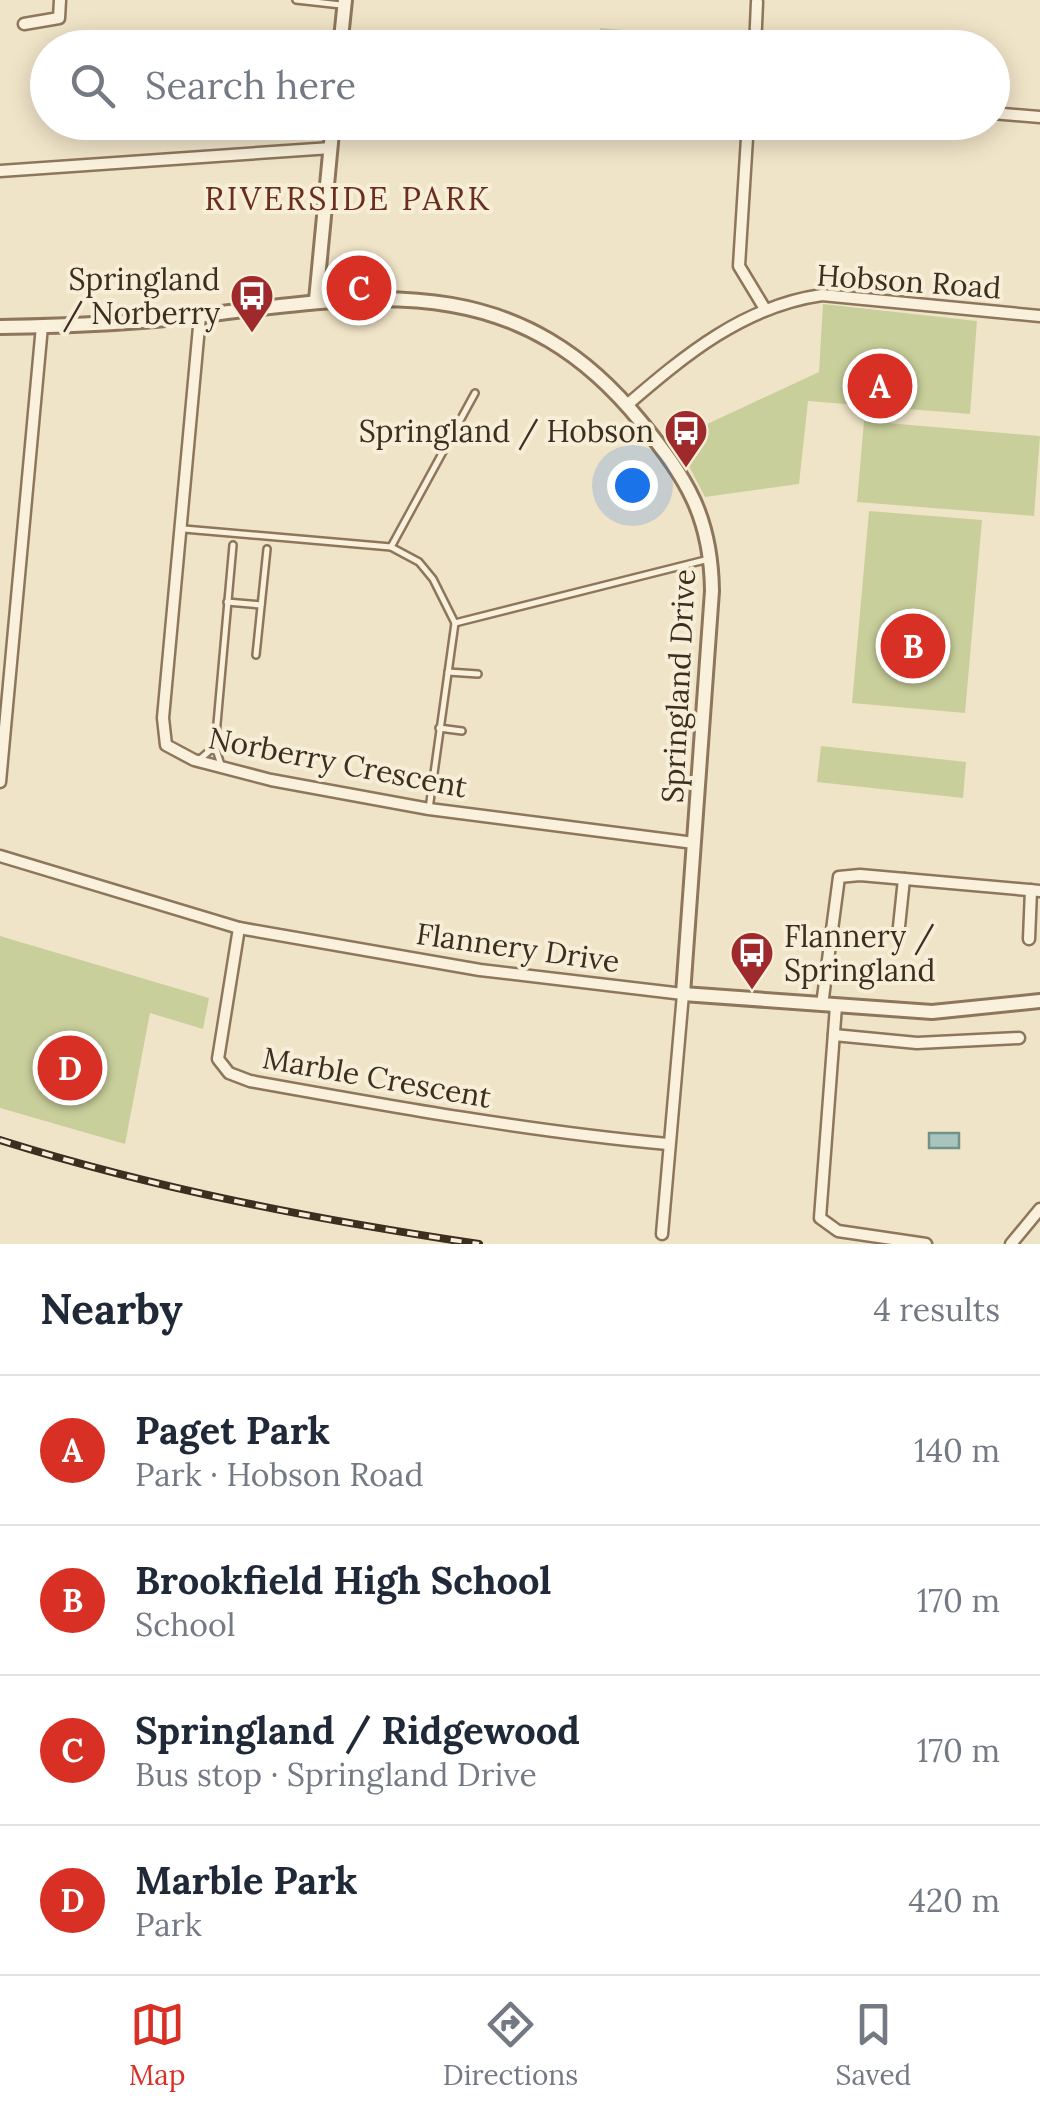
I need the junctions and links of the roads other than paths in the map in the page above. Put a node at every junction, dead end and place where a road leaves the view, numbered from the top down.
1 (60, 0) edge
2 (296, 0) edge
3 (757, 2) edge
4 (345, 3) edge
5 (24, 24) dead end
6 (342, 30) edge
7 (755, 30) edge
8 (1010, 114) edge
9 (1040, 116) edge
10 (331, 140) edge
11 (747, 140) edge
12 (330, 148) junction
13 (0, 171) edge
14 (316, 300) junction
15 (765, 309) junction
16 (200, 316) junction
17 (1040, 316) edge
18 (42, 326) junction
19 (0, 327) edge
20 (475, 392) dead end
21 (627, 405) junction
22 (184, 530) junction
23 (233, 546) dead end
24 (391, 548) junction
25 (267, 549) dead end
26 (712, 559) junction
27 (227, 602) junction
28 (261, 605) junction
29 (455, 623) junction
30 (256, 655) dead end
31 (448, 672) junction
32 (478, 674) dead end
33 (440, 728) junction
34 (462, 731) dead end
35 (216, 746) junction
36 (198, 761) junction
37 (222, 767) junction
38 (0, 782) edge
39 (430, 809) junction
40 (694, 843) junction
41 (0, 856) edge
42 (904, 878) junction
43 (1035, 890) edge
44 (239, 928) junction
45 (898, 936) dead end
46 (1028, 939) dead end
47 (683, 994) junction
48 (1040, 1001) edge
49 (829, 1005) junction
50 (834, 1035) junction
51 (1019, 1038) dead end
52 (668, 1144) junction
53 (1040, 1209) edge
54 (662, 1234) dead end
55 (926, 1244) edge
56 (1011, 1244) edge

1 - 5 street
2 - 4 lane
3 - 7 street
4 - 6 street
8 - 9 street
10 - 12 street
11 - 15 street
12 - 13 street
12 - 14 street
14 - 16 street, Springland Drive
14 - 21 street, Springland Drive
15 - 17 street, Hobson Road
15 - 21 street, Hobson Road
16 - 18 street, Springland Drive
16 - 22 street, Norberry Crescent
18 - 19 street, Springland Drive
18 - 38 street
20 - 24 lane
21 - 26 street, Springland Drive
22 - 24 lane
22 - 36 street, Norberry Crescent
23 - 27 lane
24 - 29 lane
25 - 28 lane
26 - 29 lane
26 - 40 street, Springland Drive
27 - 28 lane
27 - 35 lane
28 - 30 lane
29 - 31 lane
31 - 32 lane
31 - 33 lane
33 - 34 lane
33 - 39 lane
35 - 36 lane
35 - 37 lane
36 - 37 street, Norberry Crescent
37 - 39 street, Norberry Crescent
39 - 40 street, Norberry Crescent
40 - 47 street, Springland Drive
41 - 44 street, Flannery Drive
42 - 43 street
42 - 45 street
42 - 49 street
43 - 46 street
44 - 47 street, Flannery Drive
44 - 52 street, Marble Crescent
47 - 49 street, Flannery Drive
47 - 52 street, Springland Drive
48 - 49 street, Flannery Drive
49 - 50 street
50 - 51 street
50 - 55 street
52 - 54 street, Springland Drive
53 - 56 street

